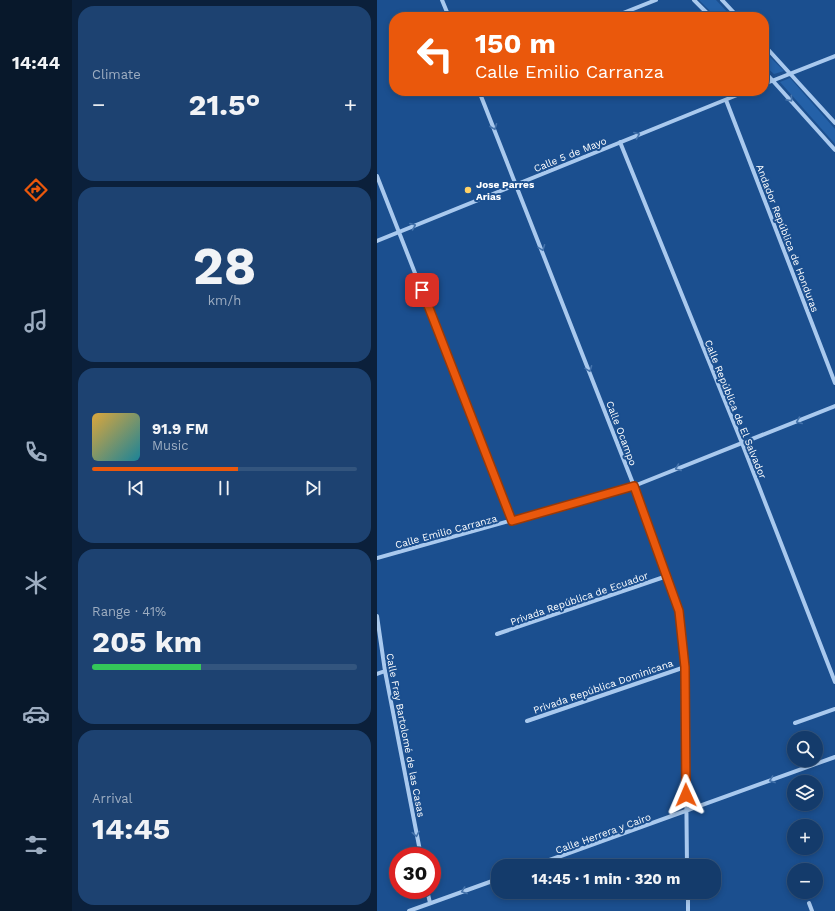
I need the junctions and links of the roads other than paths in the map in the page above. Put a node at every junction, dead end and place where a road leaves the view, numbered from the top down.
1 (442, 0) edge
2 (656, 0) edge
3 (694, 0) edge
4 (721, 0) edge
5 (447, 12) edge
6 (626, 12) edge
7 (706, 12) edge
8 (733, 12) edge
9 (769, 49) edge
10 (835, 56) edge
11 (791, 73) junction
12 (769, 76) edge
13 (774, 80) junction
14 (769, 82) edge
15 (481, 96) edge
16 (735, 96) edge
17 (726, 100) junction
18 (835, 123) edge
19 (620, 142) junction
20 (835, 150) edge
21 (377, 176) edge
22 (517, 184) junction
23 (399, 232) junction
24 (377, 241) edge
25 (835, 383) edge
26 (835, 406) edge
27 (742, 443) junction
28 (634, 486) junction
29 (512, 521) junction
30 (377, 558) edge
31 (667, 576) junction
32 (377, 616) edge
33 (497, 634) dead end
34 (685, 667) junction
35 (385, 671) junction
36 (377, 674) edge
37 (835, 682) edge
38 (835, 709) edge
39 (527, 721) dead end
40 (795, 723) dead end
41 (835, 757) edge
42 (686, 811) junction
43 (419, 847) edge
44 (552, 859) edge
45 (687, 859) edge
46 (491, 881) edge
47 (429, 899) edge
48 (688, 899) edge
49 (430, 903) junction
50 (809, 903) dead end
51 (409, 911) edge
52 (688, 911) edge
53 (812, 911) edge

1 - 5 street
2 - 6 street
3 - 7 street
4 - 8 street
9 - 11 street
10 - 11 street
11 - 13 street
11 - 18 street
12 - 13 street
13 - 14 street
13 -> 20 street
15 -> 22 street, Calle Ocampo
16 - 17 street, Calle 5 de Mayo
19 -> 17 street, Calle 5 de Mayo
17 - 25 street, Andador República de Honduras
19 - 22 street, Calle 5 de Mayo
19 - 27 street, Calle República de El Salvador
21 - 23 street
23 -> 22 street, Calle 5 de Mayo
22 -> 28 street, Calle Ocampo
23 - 24 street, Calle 5 de Mayo
23 - 29 street
26 -> 27 street, Calle Emilio Carranza
27 -> 28 street, Calle Emilio Carranza
27 - 37 street, Calle República de El Salvador
28 - 29 street, Calle Emilio Carranza
28 - 31 street, Calle Ocampo
29 - 30 street, Calle Emilio Carranza
31 - 33 street, Privada República de Ecuador
31 - 34 street, Calle Ocampo
32 - 35 street, Calle Fray Bartolomé de las Casas
34 - 39 street, Privada República Dominicana
34 - 42 street, Calle Ocampo
35 - 36 street
35 -> 43 street, Calle Fray Bartolomé de las Casas
38 - 40 street
41 -> 42 street, Calle Herrera y Cairo
42 - 44 street, Calle Herrera y Cairo
42 - 45 street, Calle Ocampo
46 -> 49 street
47 - 49 street
48 - 52 street
49 - 51 street
50 - 53 street

